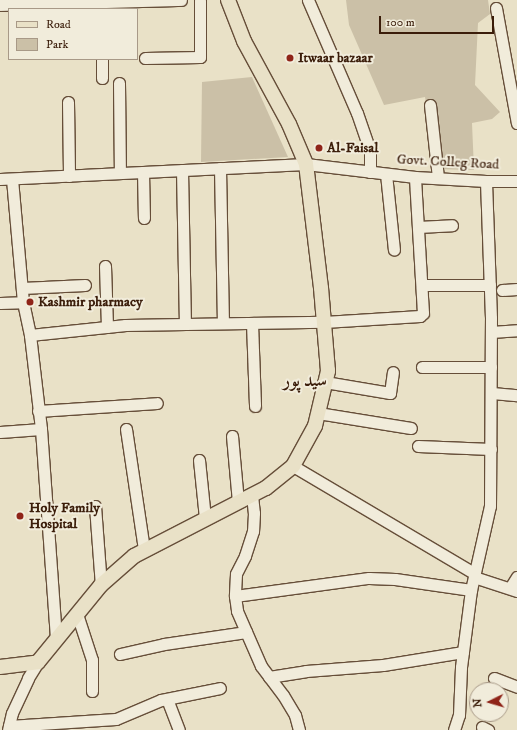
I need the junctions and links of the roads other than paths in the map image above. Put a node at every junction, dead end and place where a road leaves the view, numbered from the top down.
1 (181, 0) edge
2 (200, 0) edge
3 (228, 0) edge
4 (308, 0) edge
5 (140, 1) edge
6 (102, 4) edge
7 (0, 5) edge
8 (496, 8) dead end
9 (145, 58) dead end
10 (102, 60) edge
11 (102, 78) dead end
12 (119, 83) dead end
13 (68, 102) dead end
14 (430, 105) dead end
15 (517, 123) edge
16 (306, 164) junction
17 (220, 168) junction
18 (182, 170) junction
19 (143, 172) junction
20 (370, 172) junction
21 (120, 173) junction
22 (386, 174) junction
23 (69, 176) junction
24 (415, 177) junction
25 (438, 178) junction
26 (0, 179) edge
27 (12, 179) junction
28 (517, 180) edge
29 (486, 181) junction
30 (144, 218) dead end
31 (452, 225) dead end
32 (418, 226) junction
33 (394, 250) dead end
34 (105, 266) dead end
35 (85, 285) dead end
36 (422, 285) junction
37 (490, 286) junction
38 (22, 288) junction
39 (517, 289) edge
40 (502, 290) dead end
41 (23, 302) junction
42 (0, 303) edge
43 (324, 322) junction
44 (223, 323) junction
45 (252, 323) junction
46 (185, 324) junction
47 (107, 327) junction
48 (517, 330) edge
49 (491, 332) junction
50 (30, 335) junction
51 (422, 367) dead end
52 (491, 367) junction
53 (393, 372) dead end
54 (325, 382) junction
55 (492, 393) junction
56 (517, 395) edge
57 (157, 403) dead end
58 (255, 406) dead end
59 (38, 411) junction
60 (318, 413) junction
61 (411, 428) dead end
62 (41, 429) junction
63 (126, 429) dead end
64 (0, 432) edge
65 (232, 436) dead end
66 (418, 446) dead end
67 (491, 449) junction
68 (198, 460) dead end
69 (293, 466) junction
70 (252, 495) junction
71 (238, 502) junction
72 (95, 506) dead end
73 (205, 518) junction
74 (144, 550) junction
75 (474, 575) junction
76 (517, 577) edge
77 (101, 585) junction
78 (513, 589) edge
79 (471, 590) junction
80 (235, 596) junction
81 (77, 614) junction
82 (246, 632) junction
83 (56, 638) junction
84 (464, 652) junction
85 (120, 654) dead end
86 (38, 662) junction
87 (0, 667) edge
88 (269, 677) junction
89 (494, 678) dead end
90 (517, 687) edge
91 (220, 688) dead end
92 (92, 691) dead end
93 (167, 699) junction
94 (71, 726) edge
95 (8, 728) edge
96 (179, 730) edge
97 (298, 730) edge
98 (454, 730) edge

1 - 5 street
2 - 9 street
3 - 16 main road
4 - 20 street
5 - 6 street
6 - 7 street
8 - 15 street
10 - 11 street
12 - 21 street
13 - 23 street
14 - 25 street
16 - 17 street, Govt. Colleg Road
16 - 20 street, Govt. Colleg Road
16 - 43 main road
17 - 18 street, Govt. Colleg Road
17 - 44 street
18 - 19 street, Govt. Colleg Road
18 - 46 street
19 - 21 street, Govt. Colleg Road
19 - 30 street
20 - 22 street, Govt. Colleg Road
21 - 23 street, Govt. Colleg Road
22 - 24 street, Govt. Colleg Road
22 - 33 street
23 - 27 street, Govt. Colleg Road
24 - 25 street, Govt. Colleg Road
24 - 32 street
25 - 29 street, Govt. Colleg Road
26 - 27 street, Govt. Colleg Road
27 - 38 street
28 - 29 street, Govt. Colleg Road
29 - 37 street
31 - 32 street
32 - 36 street
34 - 47 street
35 - 38 street
36 - 37 street
36 - 43 street
37 - 49 street
38 - 41 street
39 - 40 street
41 - 42 street
41 - 50 street
43 - 45 street
43 - 54 main road
44 - 45 street
44 - 46 street
45 - 58 street
46 - 47 street
47 - 50 street
48 - 49 street
49 - 52 street
50 - 59 street
51 - 52 street
52 - 55 street
53 - 54 street
54 - 60 main road
55 - 56 street
55 - 67 street
57 - 59 street
59 - 62 street
60 - 61 street
60 - 69 main road
62 - 64 street
62 - 83 street
63 - 74 street
65 - 71 street
66 - 67 street
67 - 75 street
68 - 73 street
69 - 70 main road
69 - 75 street
70 - 71 main road
70 - 80 street
71 - 73 main road
72 - 77 street
73 - 74 main road
74 - 77 main road
75 - 78 street
75 - 79 street
76 - 78 street
77 - 81 main road
79 - 80 street
79 - 84 street
80 - 82 street
81 - 83 main road
81 - 92 street
82 - 85 street
82 - 88 street
83 - 86 main road
84 - 88 street
84 - 98 street
86 - 87 main road
86 - 95 street
88 - 97 street
89 - 90 street
91 - 93 street
93 - 94 street
93 - 96 street
94 - 95 street

